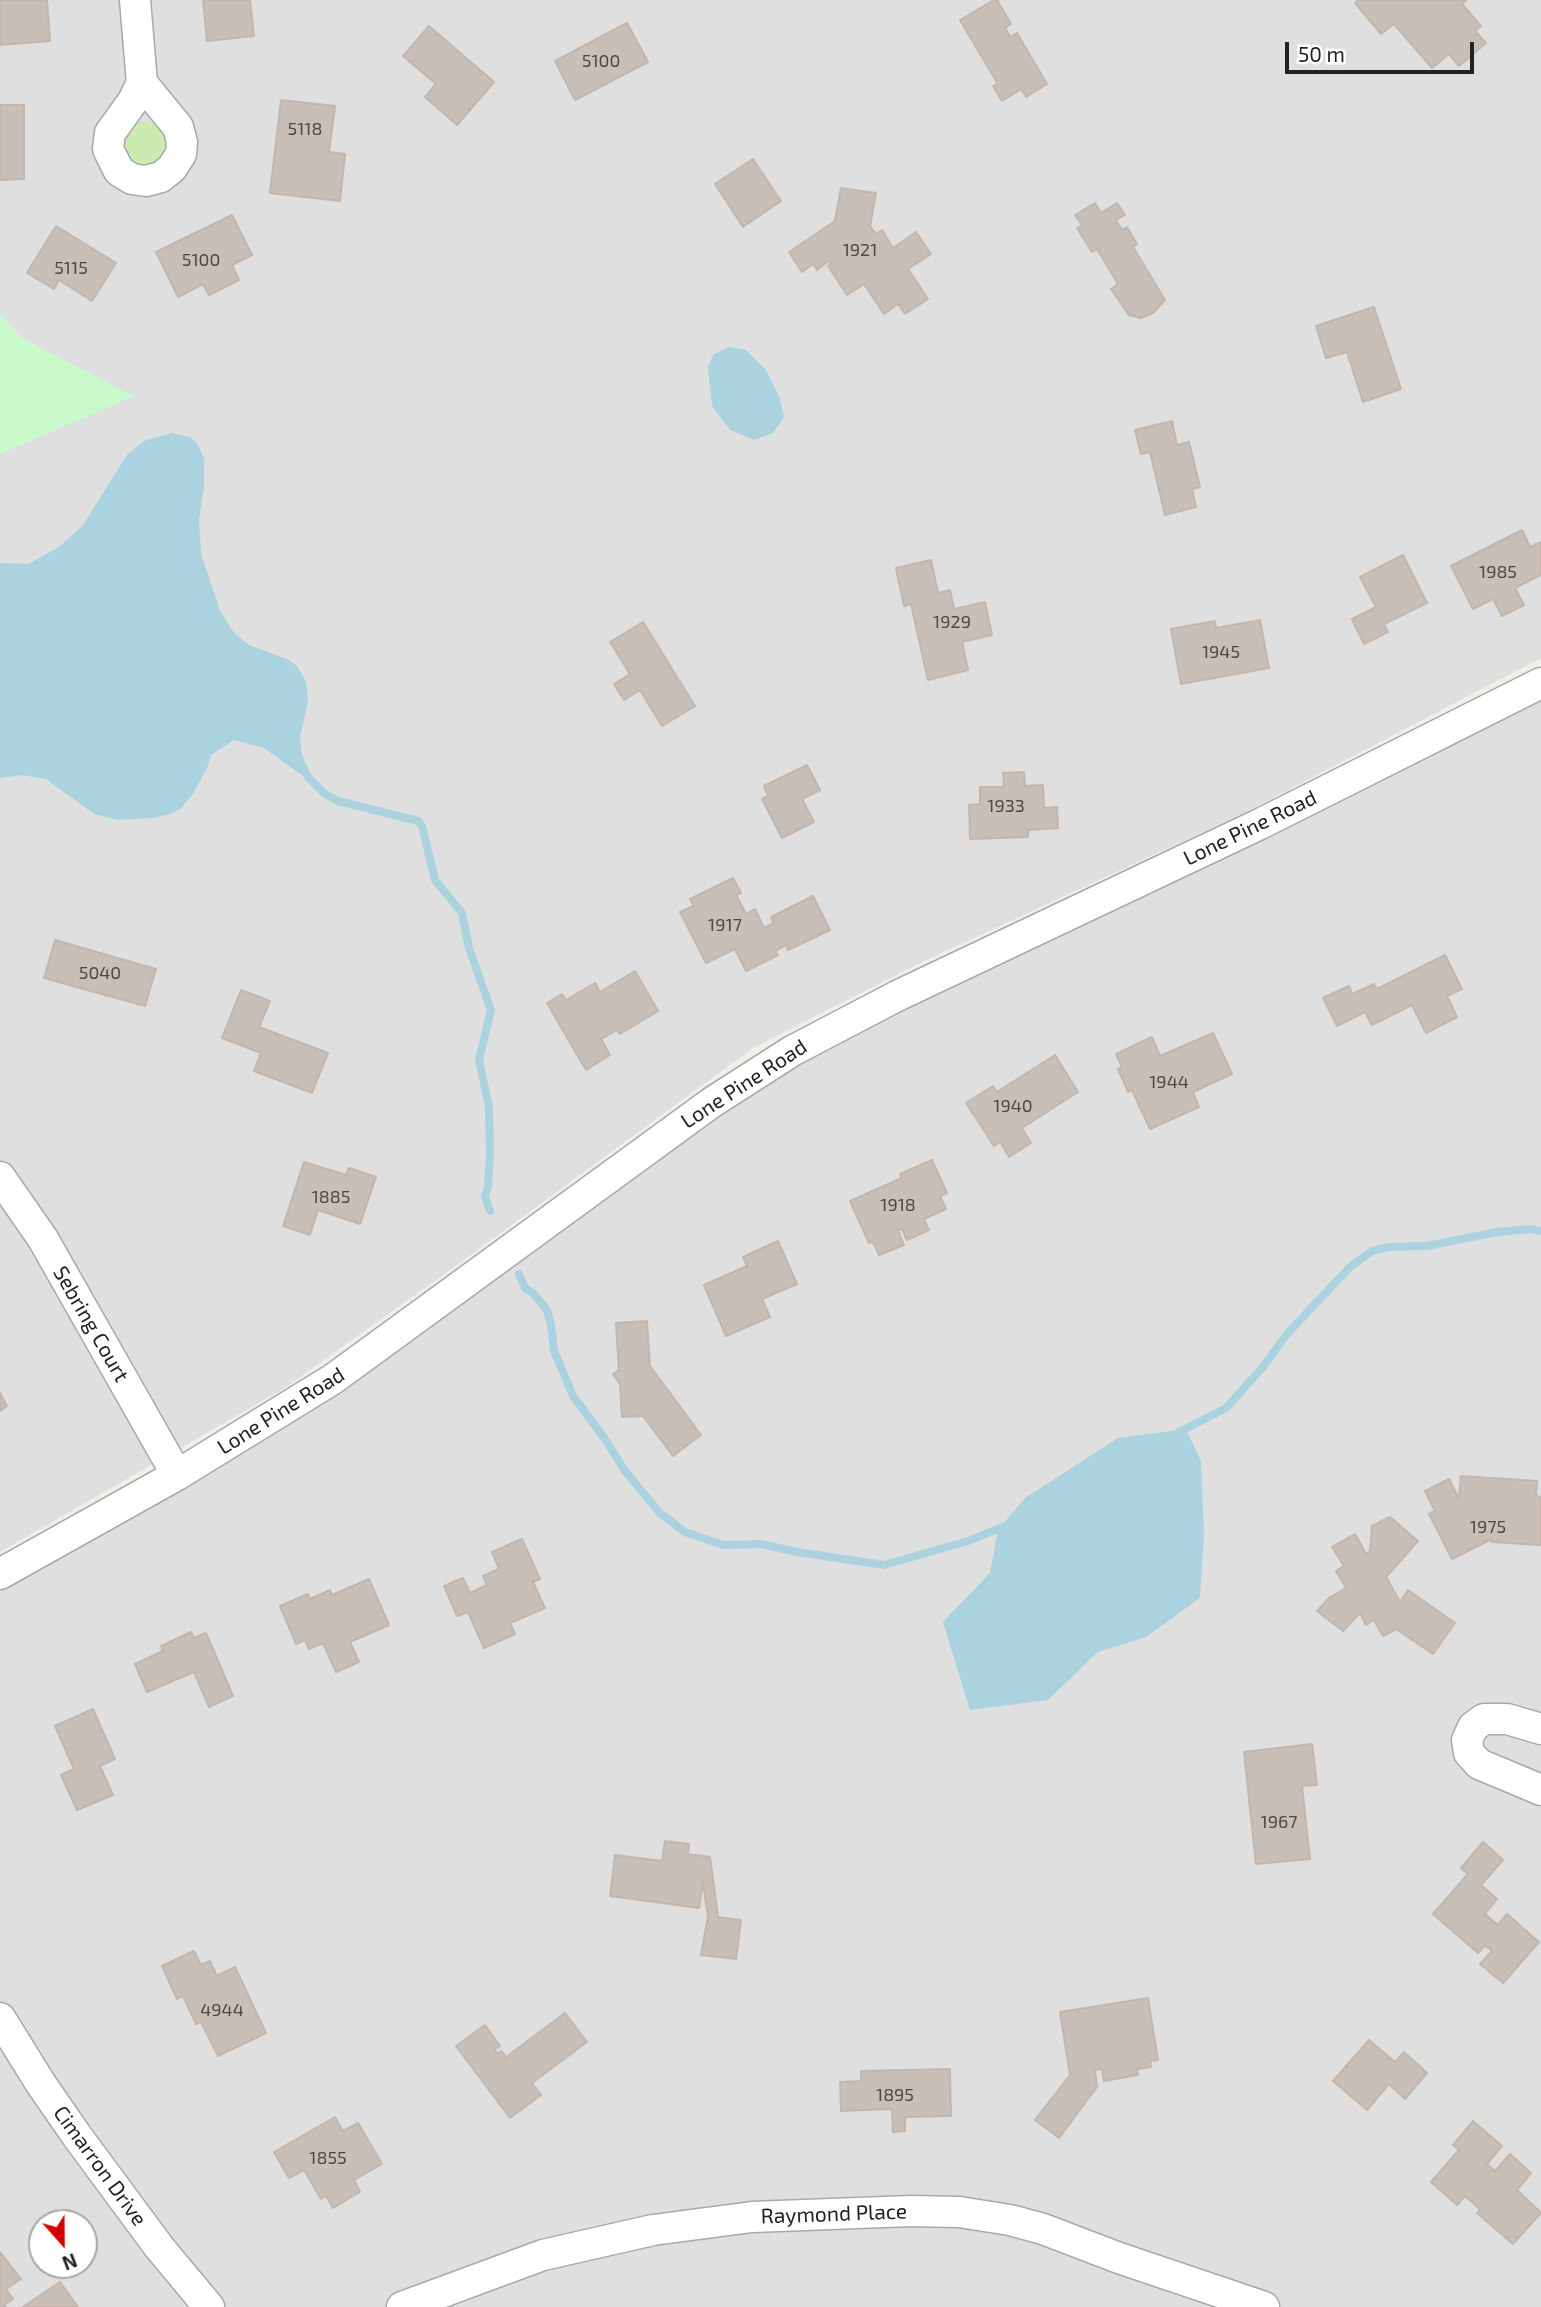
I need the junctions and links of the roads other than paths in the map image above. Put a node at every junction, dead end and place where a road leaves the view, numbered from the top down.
1 (135, 0) edge
2 (142, 83) dead end
3 (1541, 683) edge
4 (0, 1177) edge
5 (177, 1475) junction
6 (0, 1574) edge
7 (1541, 1729) edge
8 (1541, 1790) edge
9 (0, 2018) edge
10 (209, 2307) edge
11 (402, 2307) edge
12 (1264, 2307) edge

1 - 2 street
3 - 5 street, Lone Pine Road
4 - 5 street, Sebring Court
5 - 6 street, Lone Pine Road
7 - 8 street
9 - 10 street, Cimarron Drive
11 - 12 street, Raymond Place

